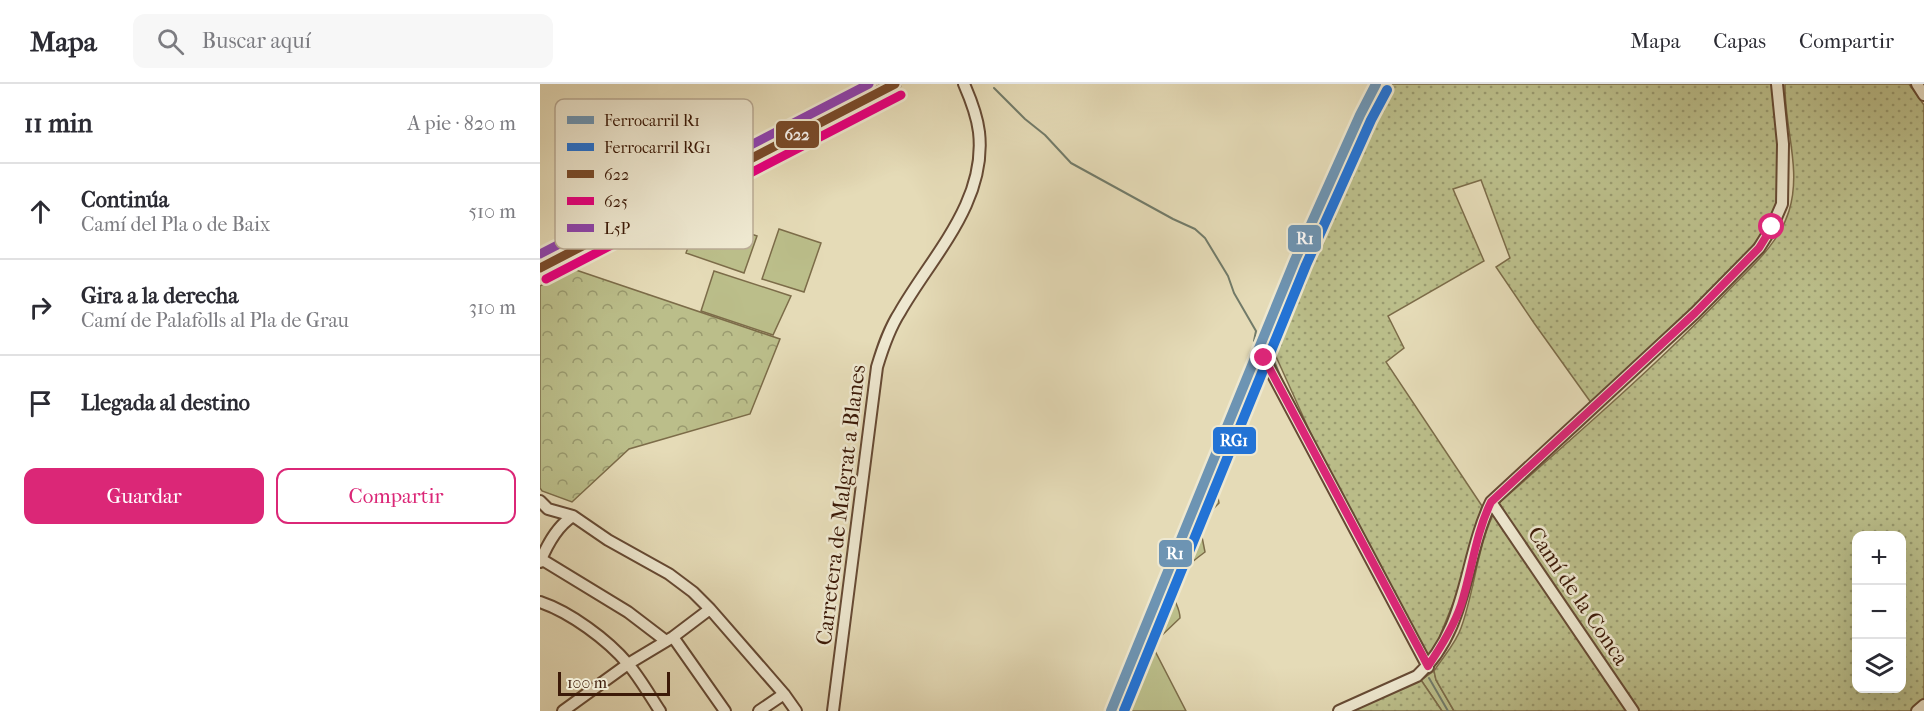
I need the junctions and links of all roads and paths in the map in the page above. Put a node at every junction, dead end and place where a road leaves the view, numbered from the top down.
1 (895, 84) edge
2 (964, 84) edge
3 (1777, 84) edge
4 (1917, 84) edge
5 (1924, 95) edge
6 (753, 158) edge
7 (577, 249) edge
8 (540, 268) edge
9 (1264, 358) dead end
10 (540, 501) edge
11 (1491, 502) junction
12 (560, 513) junction
13 (573, 516) junction
14 (561, 527) junction
15 (541, 561) edge
16 (540, 602) edge
17 (710, 609) junction
18 (669, 639) junction
19 (628, 664) junction
20 (1428, 666) junction
21 (784, 694) junction
22 (1924, 705) edge
23 (830, 709) edge
24 (799, 710) edge
25 (563, 711) edge
26 (660, 711) edge
27 (724, 711) edge
28 (759, 711) edge
29 (1339, 711) edge
30 (1634, 711) edge
31 (1917, 711) edge

1 - 6 street
2 - 23 street, Carretera de Malgrat a Blanes
3 - 11 street
4 - 5 street
7 - 8 street
9 - 20 street
10 - 12 street
11 - 20 street
11 - 30 street, Camí de la Conca
12 - 13 street
12 - 14 street
13 - 14 street
13 - 17 street
14 - 15 street
15 - 18 street
16 - 19 street
17 - 18 street
17 - 21 street
18 - 19 street
18 - 27 street
19 - 25 street
19 - 26 street
20 - 29 street
21 - 24 street
21 - 28 street
22 - 31 street

